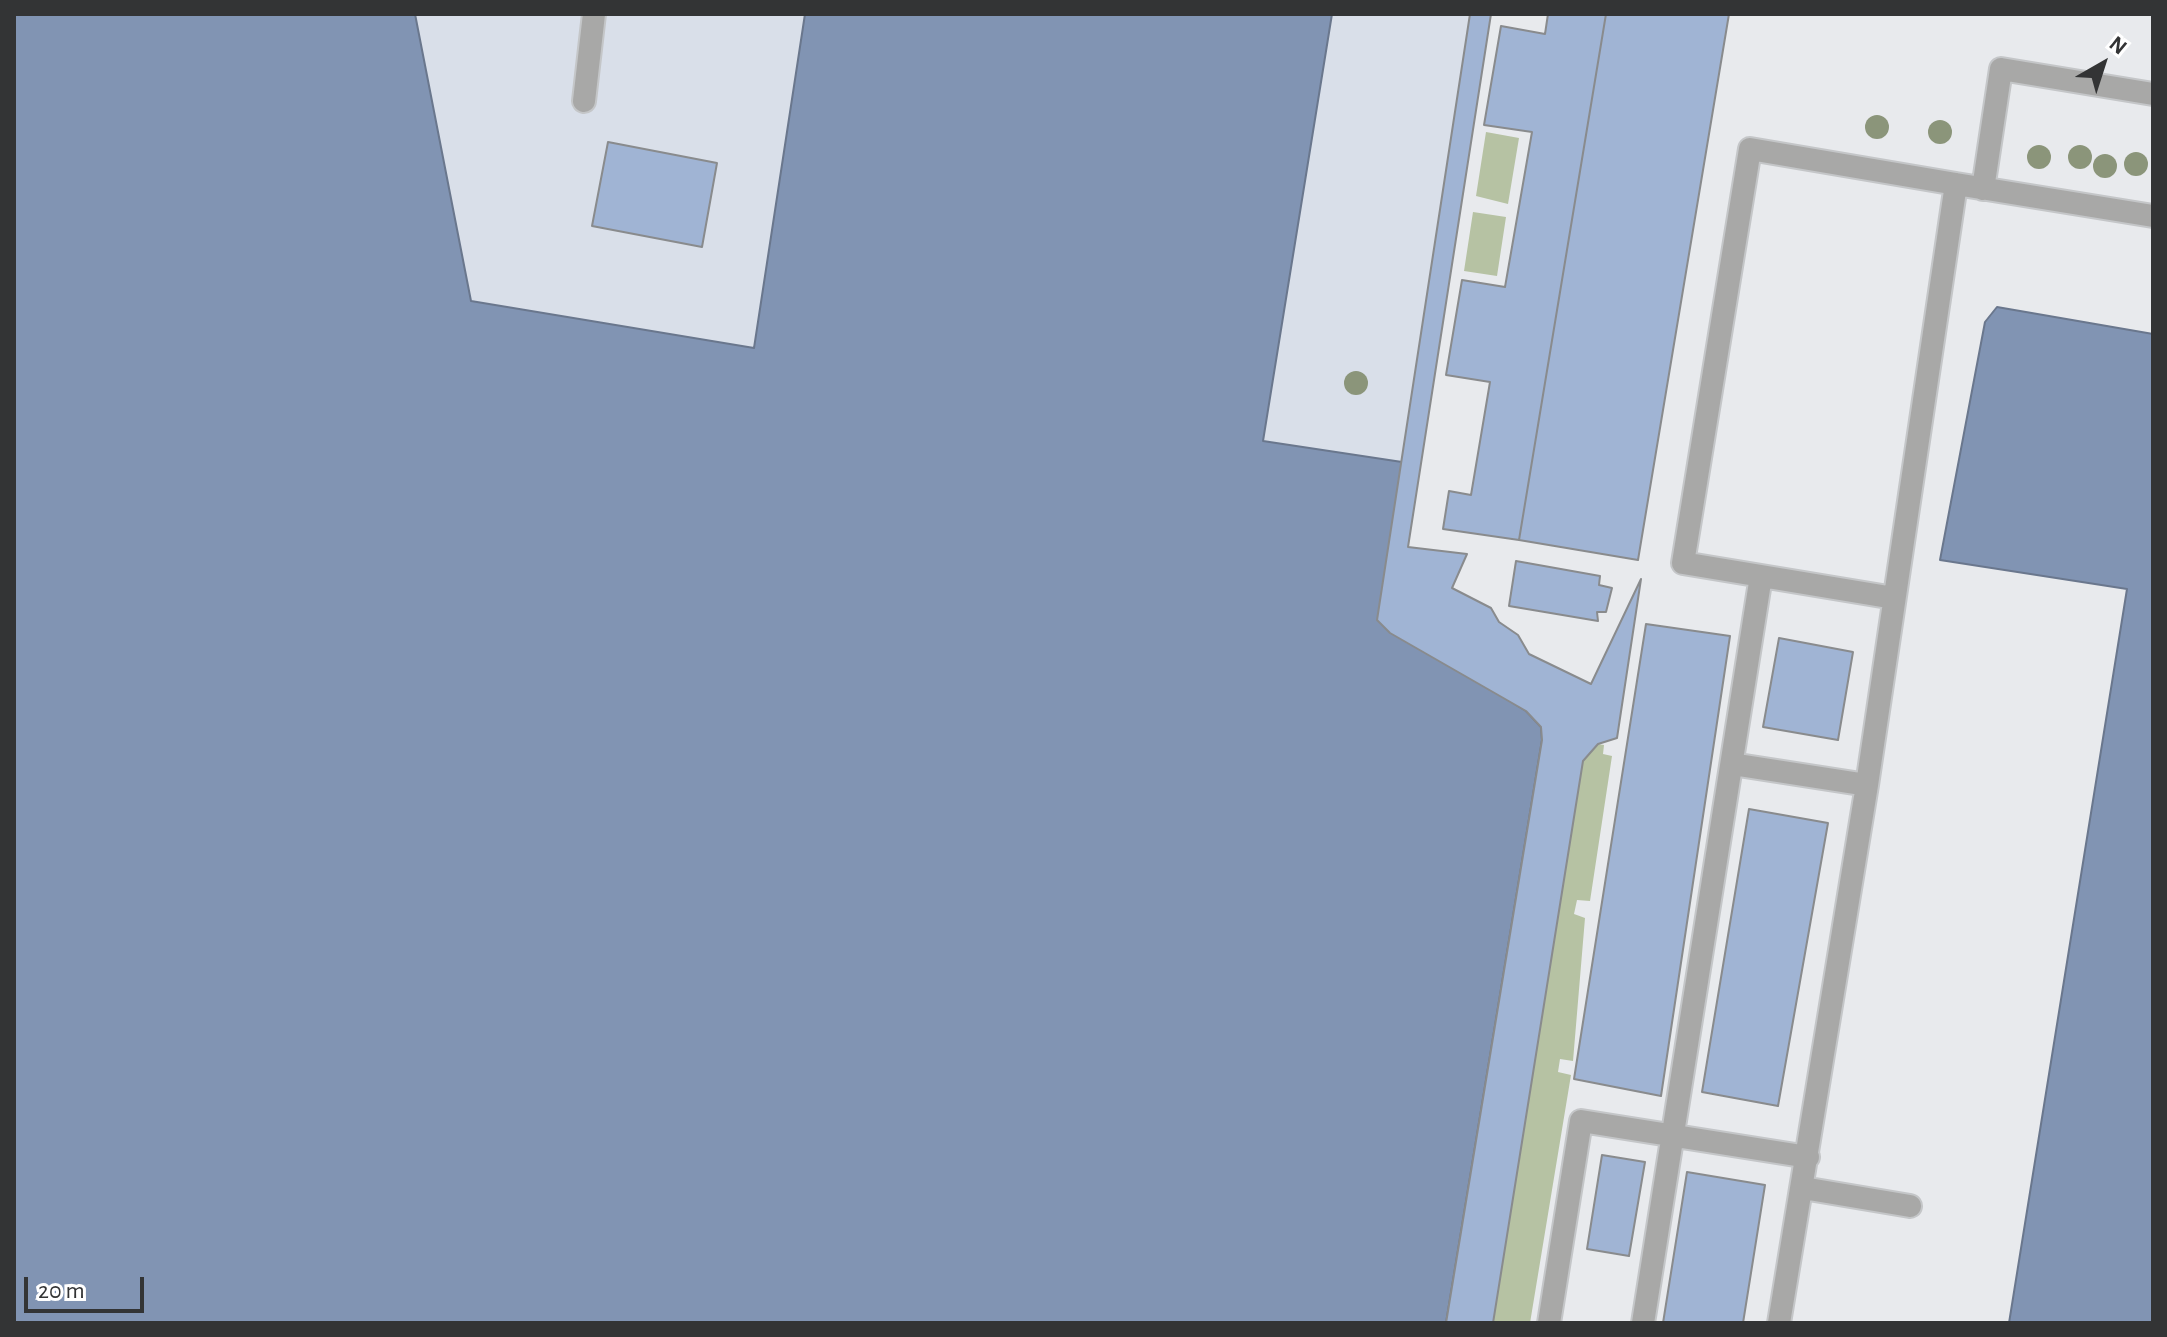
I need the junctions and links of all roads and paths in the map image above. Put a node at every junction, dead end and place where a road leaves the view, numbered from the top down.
1 (594, 14) edge
2 (2153, 94) edge
3 (584, 101) dead end
4 (1956, 184) junction
5 (1983, 189) junction
6 (2153, 216) edge
7 (1761, 576) junction
8 (1894, 598) junction
9 (1732, 764) junction
10 (1867, 785) junction
11 (1675, 1136) junction
12 (1808, 1157) junction
13 (1803, 1188) junction
14 (1910, 1206) dead end
15 (1549, 1323) edge
16 (1643, 1323) edge
17 (1779, 1323) edge

1 - 3 lane
2 - 5 lane
4 - 5 lane
4 - 7 lane
4 - 8 lane
5 - 6 lane
7 - 8 lane
7 - 9 lane
8 - 10 lane
9 - 10 lane
9 - 11 lane
10 - 12 lane
11 - 12 lane
11 - 15 lane
11 - 16 lane
12 - 13 lane
13 - 14 lane
13 - 17 lane

